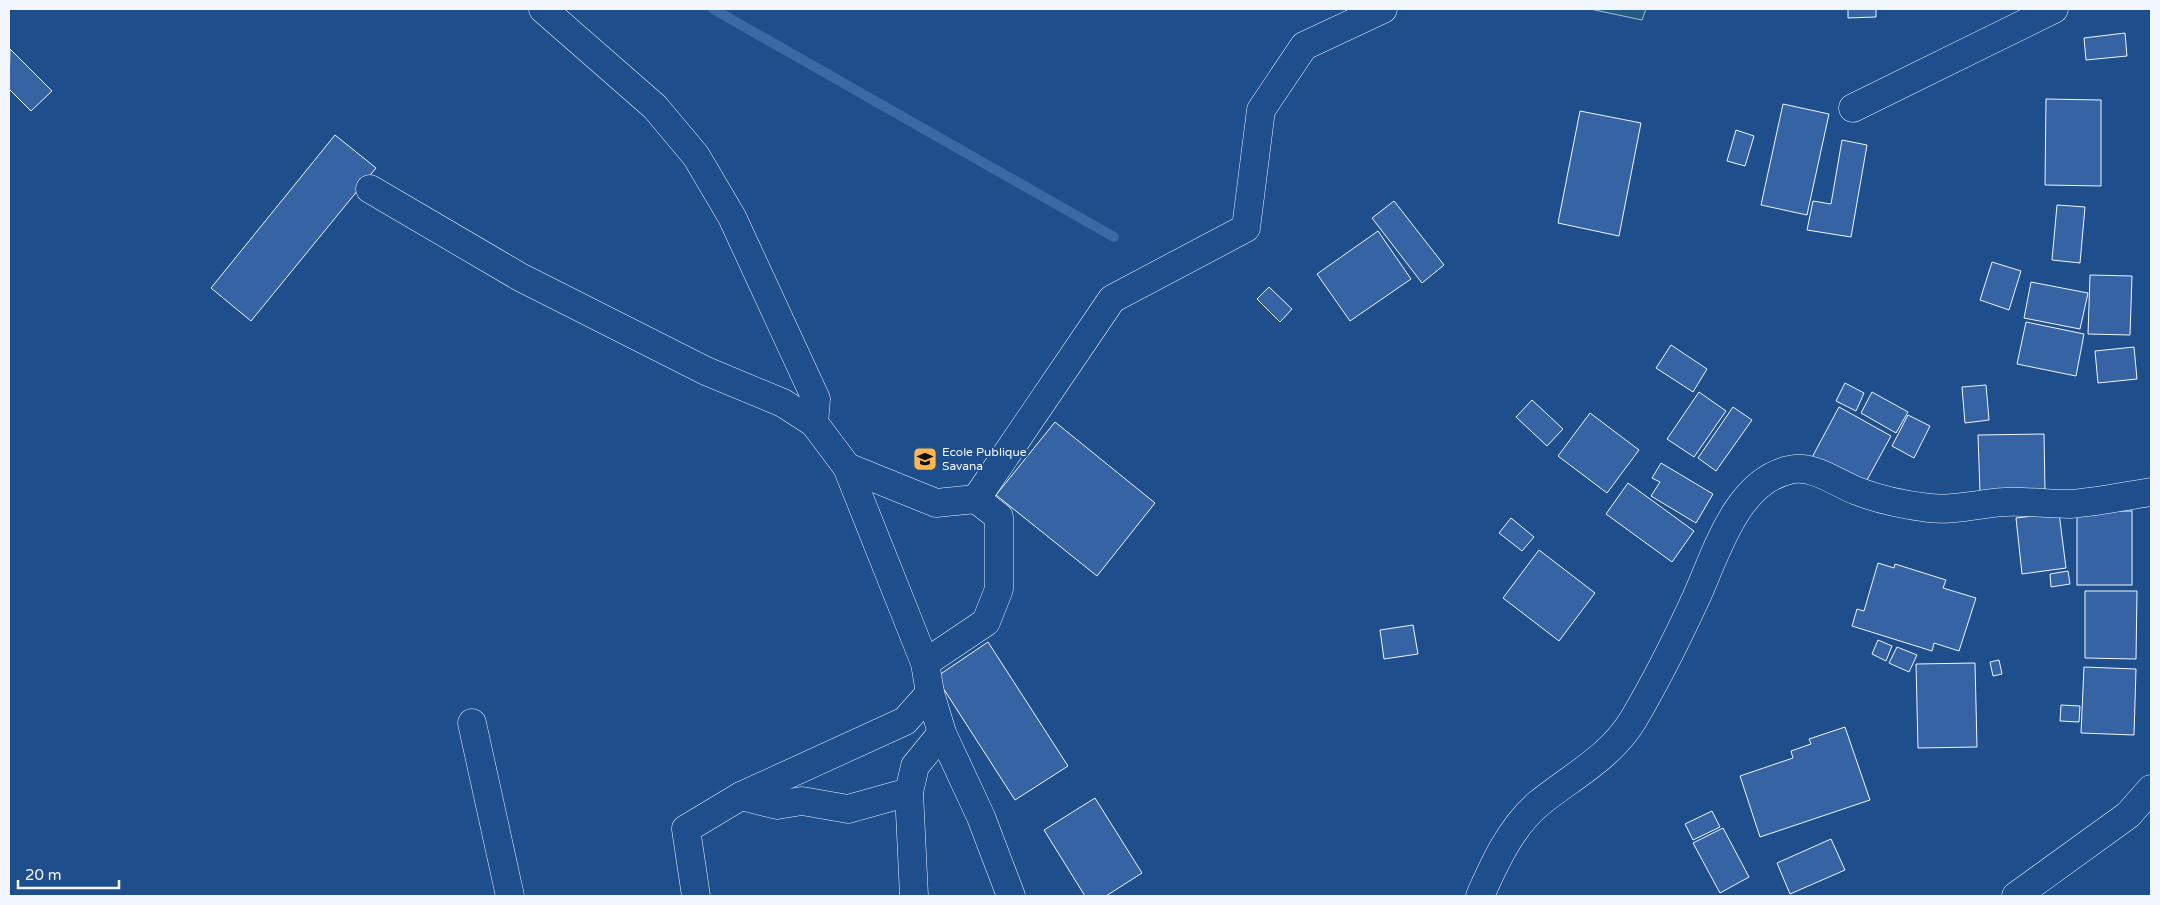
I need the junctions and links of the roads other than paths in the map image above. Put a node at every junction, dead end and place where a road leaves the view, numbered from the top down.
1 (543, 9) edge
2 (1383, 9) edge
3 (2054, 9) edge
4 (1853, 108) dead end
5 (370, 190) dead end
6 (814, 423) junction
7 (847, 467) junction
8 (2151, 492) edge
9 (976, 499) junction
10 (925, 664) junction
11 (930, 693) junction
12 (472, 723) dead end
13 (942, 734) junction
14 (2151, 789) edge
15 (909, 792) junction
16 (742, 796) junction
17 (510, 896) edge
18 (696, 896) edge
19 (914, 896) edge
20 (1011, 896) edge
21 (1480, 896) edge
22 (2016, 896) edge

1 - 6 street
2 - 9 street
3 - 4 street
5 - 6 street
6 - 7 street
7 - 9 street
7 - 10 street
8 - 21 street
9 - 10 street
10 - 11 street
11 - 13 street
11 - 16 street
12 - 17 street
13 - 15 street
13 - 20 street
14 - 22 street
15 - 16 street
15 - 19 street
16 - 18 street

